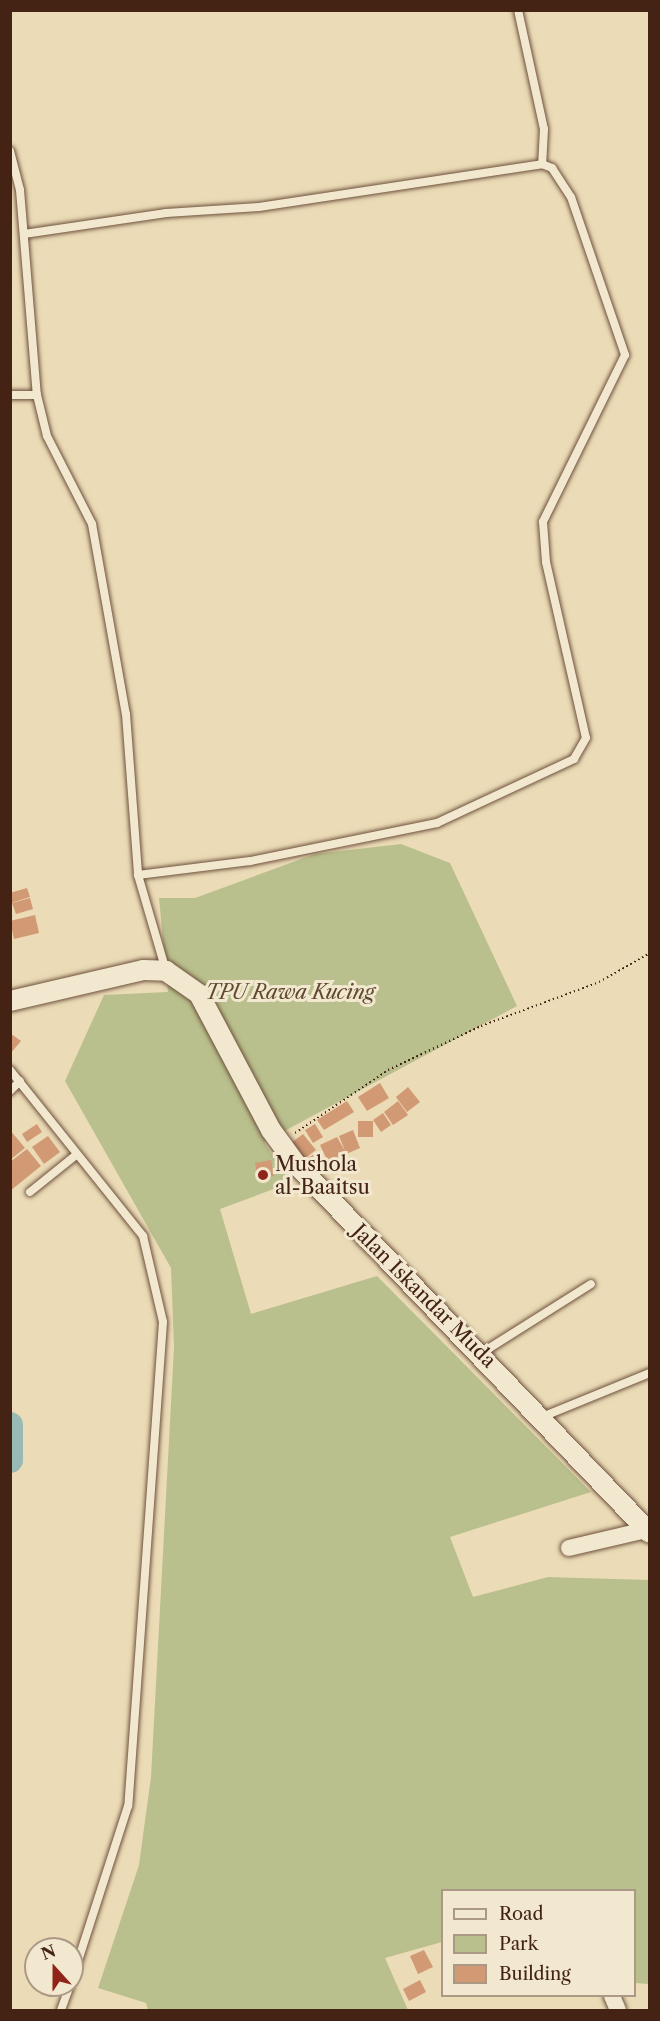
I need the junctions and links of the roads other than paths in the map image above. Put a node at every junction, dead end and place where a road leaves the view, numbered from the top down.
1 (518, 10) edge
2 (10, 151) edge
3 (542, 164) junction
4 (24, 234) junction
5 (10, 395) edge
6 (37, 395) junction
7 (138, 875) junction
8 (166, 971) junction
9 (10, 1001) edge
10 (10, 1070) edge
11 (20, 1081) junction
12 (10, 1091) edge
13 (75, 1156) junction
14 (30, 1192) dead end
15 (591, 1284) dead end
16 (480, 1354) junction
17 (650, 1373) edge
18 (542, 1417) junction
19 (648, 1532) edge
20 (569, 1548) dead end
21 (84, 1942) edge

1 - 3 lane
2 - 4 lane
3 - 4 lane
3 - 7 lane
4 - 6 lane
5 - 6 lane
6 - 7 lane
7 - 8 lane
8 - 9 street
8 - 16 street, Jalan Iskandar Muda
10 - 11 lane
11 - 12 lane
11 - 13 lane
13 - 14 lane
13 - 21 lane
15 - 16 lane
16 - 18 street, Jalan Iskandar Muda
17 - 18 lane
18 - 19 street, Jalan Iskandar Muda
19 - 20 street

